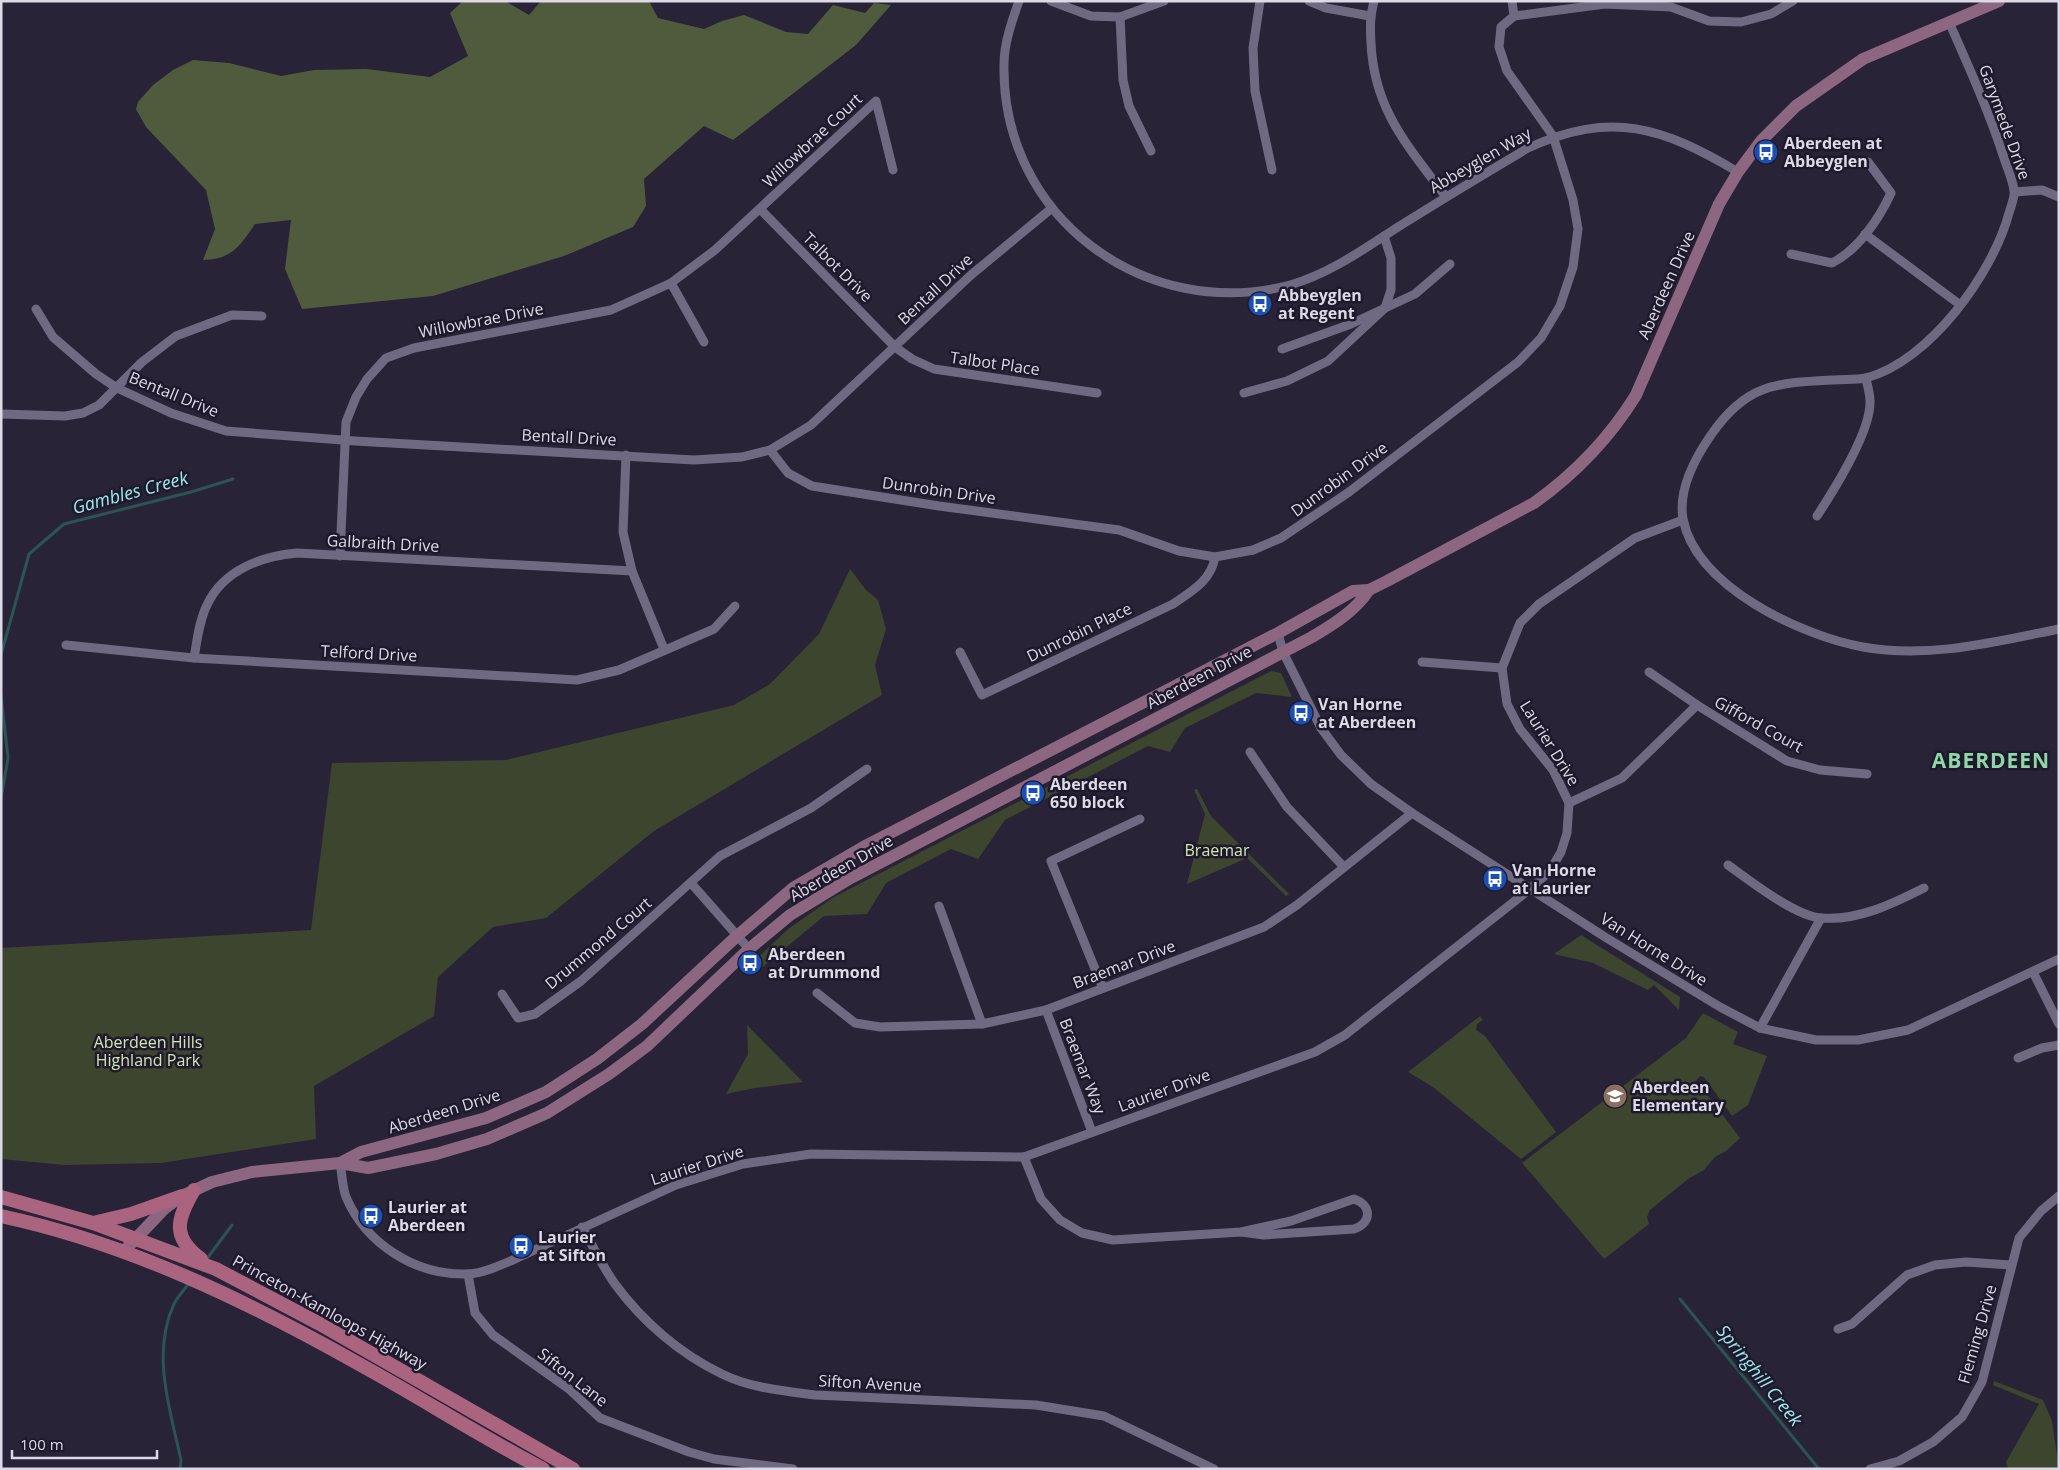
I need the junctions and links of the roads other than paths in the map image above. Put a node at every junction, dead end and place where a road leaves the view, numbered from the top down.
1 (1018, 1) edge
2 (1051, 1) edge
3 (1164, 1) edge
4 (1260, 1) edge
5 (1309, 1) edge
6 (1374, 1) edge
7 (1512, 1) edge
8 (1793, 1) edge
9 (1999, 1) edge
10 (1672, 4) edge
11 (1370, 16) junction
12 (1514, 16) junction
13 (1120, 17) junction
14 (1949, 22) junction
15 (1553, 136) junction
16 (1150, 151) dead end
17 (1868, 162) dead end
18 (893, 170) dead end
19 (1272, 170) dead end
20 (1738, 172) junction
21 (2014, 192) junction
22 (1446, 197) junction
23 (2059, 197) edge
24 (1052, 208) junction
25 (760, 209) junction
26 (1865, 234) junction
27 (1384, 236) junction
28 (1791, 254) dead end
29 (1450, 264) dead end
30 (671, 284) junction
31 (1959, 304) junction
32 (1385, 308) junction
33 (36, 309) dead end
34 (262, 316) dead end
35 (704, 342) dead end
36 (895, 346) junction
37 (1282, 349) dead end
38 (1866, 378) junction
39 (117, 388) junction
40 (1096, 393) dead end
41 (1244, 393) dead end
42 (1, 414) edge
43 (345, 440) junction
44 (770, 450) junction
45 (626, 455) junction
46 (1817, 516) dead end
47 (1683, 520) junction
48 (340, 556) junction
49 (1215, 557) junction
50 (632, 571) junction
51 (1369, 590) junction
52 (735, 606) dead end
53 (2059, 629) edge
54 (1278, 633) junction
55 (66, 645) dead end
56 (664, 649) junction
57 (960, 652) dead end
58 (1282, 652) junction
59 (194, 658) junction
60 (1422, 662) dead end
61 (1502, 668) junction
62 (1649, 672) dead end
63 (1697, 705) junction
64 (1250, 752) dead end
65 (867, 769) dead end
66 (1867, 774) dead end
67 (1569, 802) junction
68 (1412, 813) junction
69 (1140, 819) dead end
70 (1728, 865) dead end
71 (1344, 867) junction
72 (691, 883) junction
73 (1924, 888) dead end
74 (1530, 889) junction
75 (939, 906) dead end
76 (1821, 918) junction
77 (737, 936) junction
78 (749, 949) junction
79 (2059, 959) edge
80 (2033, 972) junction
81 (1102, 986) junction
82 (817, 993) dead end
83 (502, 994) dead end
84 (1046, 1010) junction
85 (982, 1024) junction
86 (2059, 1024) edge
87 (1760, 1028) junction
88 (2059, 1045) edge
89 (2018, 1058) dead end
90 (1092, 1132) junction
91 (1024, 1157) junction
92 (340, 1163) junction
93 (188, 1193) junction
94 (2059, 1196) edge
95 (1, 1198) edge
96 (1, 1216) edge
97 (93, 1223) junction
98 (582, 1227) junction
99 (1241, 1232) junction
100 (135, 1237) junction
101 (123, 1252) junction
102 (2011, 1266) junction
103 (216, 1270) junction
104 (468, 1274) junction
105 (1838, 1329) dead end
106 (543, 1469) edge
107 (573, 1469) edge
108 (793, 1469) edge
109 (1214, 1469) edge
110 (1870, 1469) edge

1 - 24 street, Abbeyglen Way
2 - 13 street
3 - 13 street
4 - 19 street
5 - 11 street
6 - 11 street
7 - 12 street
8 - 10 street
9 - 14 main road, Aberdeen Drive
10 - 12 street
11 - 22 street
12 - 15 street, Dunrobin Drive
13 - 16 street
14 - 20 main road, Aberdeen Drive
14 - 21 street, Garymede Drive
15 - 20 street, Abbeyglen Way
15 - 22 street, Abbeyglen Way
15 - 49 street, Dunrobin Drive
17 - 26 street
18 - 25 street, Willowbrae Court
20 - 51 main road, Aberdeen Drive
21 - 23 street
21 - 31 street, Garymede Drive
22 - 27 street, Abbeyglen Way
24 - 27 street, Abbeyglen Way
24 - 36 street, Bentall Drive
25 - 30 street, Willowbrae Drive
25 - 36 street, Talbot Drive
26 - 28 street
26 - 31 street
27 - 32 street
29 - 32 street
30 - 35 street
30 - 43 street, Willowbrae Drive
31 - 38 street, Garymede Drive
32 - 37 street
32 - 41 street
33 - 39 street, Bentall Drive
34 - 39 street
36 - 40 street, Talbot Place
36 - 44 street, Bentall Drive
38 - 46 street
38 - 47 street, Garymede Drive
39 - 42 street
39 - 43 street, Bentall Drive
43 - 45 street, Bentall Drive
43 - 48 street, Willowbrae Drive
44 - 45 street, Bentall Drive
44 - 49 street, Dunrobin Drive
45 - 50 street
47 - 53 street, Garymede Drive
47 - 61 street, Laurier Drive
48 - 50 street, Galbraith Drive
48 - 59 street, Galbraith Drive
49 - 57 street, Dunrobin Place
50 - 56 street
51 - 54 main road, Aberdeen Drive
51 - 58 main road, Aberdeen Drive
52 - 56 street, Telford Drive
54 - 58 street, Van Horne Drive
54 - 77 main road, Aberdeen Drive
55 - 59 street, Telford Drive
56 - 59 street, Telford Drive
58 - 68 street, Van Horne Drive
58 - 78 main road, Aberdeen Drive
60 - 61 street
61 - 67 street, Laurier Drive
62 - 63 street, Gifford Court
63 - 66 street, Gifford Court
63 - 67 street, Gifford Court
64 - 71 street
65 - 72 street, Drummond Court
67 - 74 street, Laurier Drive
68 - 71 street, Braemar Drive
68 - 74 street, Van Horne Drive
69 - 81 street
70 - 76 street
71 - 81 street, Braemar Drive
72 - 77 street
72 - 83 street, Drummond Court
73 - 76 street
74 - 87 street, Van Horne Drive
74 - 90 street, Laurier Drive
75 - 85 street
76 - 87 street
77 - 78 street
77 - 92 main road, Aberdeen Drive
78 - 92 main road, Aberdeen Drive
79 - 80 street, Van Horne Drive
80 - 86 street
80 - 87 street, Van Horne Drive
81 - 84 street, Braemar Drive
82 - 85 street, Braemar Drive
84 - 85 street, Braemar Drive
84 - 90 street, Braemar Way
88 - 89 street
90 - 91 street, Laurier Drive
91 - 98 street, Laurier Drive
91 - 99 street
92 - 93 main road, Aberdeen Drive
92 - 104 street, Laurier Drive
93 - 97 main road
93 - 100 main road, Aberdeen Drive
93 - 103 main road
94 - 102 street, Fleming Drive
95 - 97 main road, Princeton-Kamloops Highway
96 - 101 main road, Princeton-Kamloops Highway
97 - 100 main road, Princeton-Kamloops Highway
98 - 104 street, Laurier Drive
98 - 109 street, Sifton Avenue
99 - 99 street
100 - 101 main road, Aberdeen Drive
100 - 103 main road, Princeton-Kamloops Highway
101 - 106 main road, Princeton-Kamloops Highway
102 - 105 street
102 - 110 street, Fleming Drive
103 - 107 main road, Princeton-Kamloops Highway
104 - 108 street, Sifton Lane

